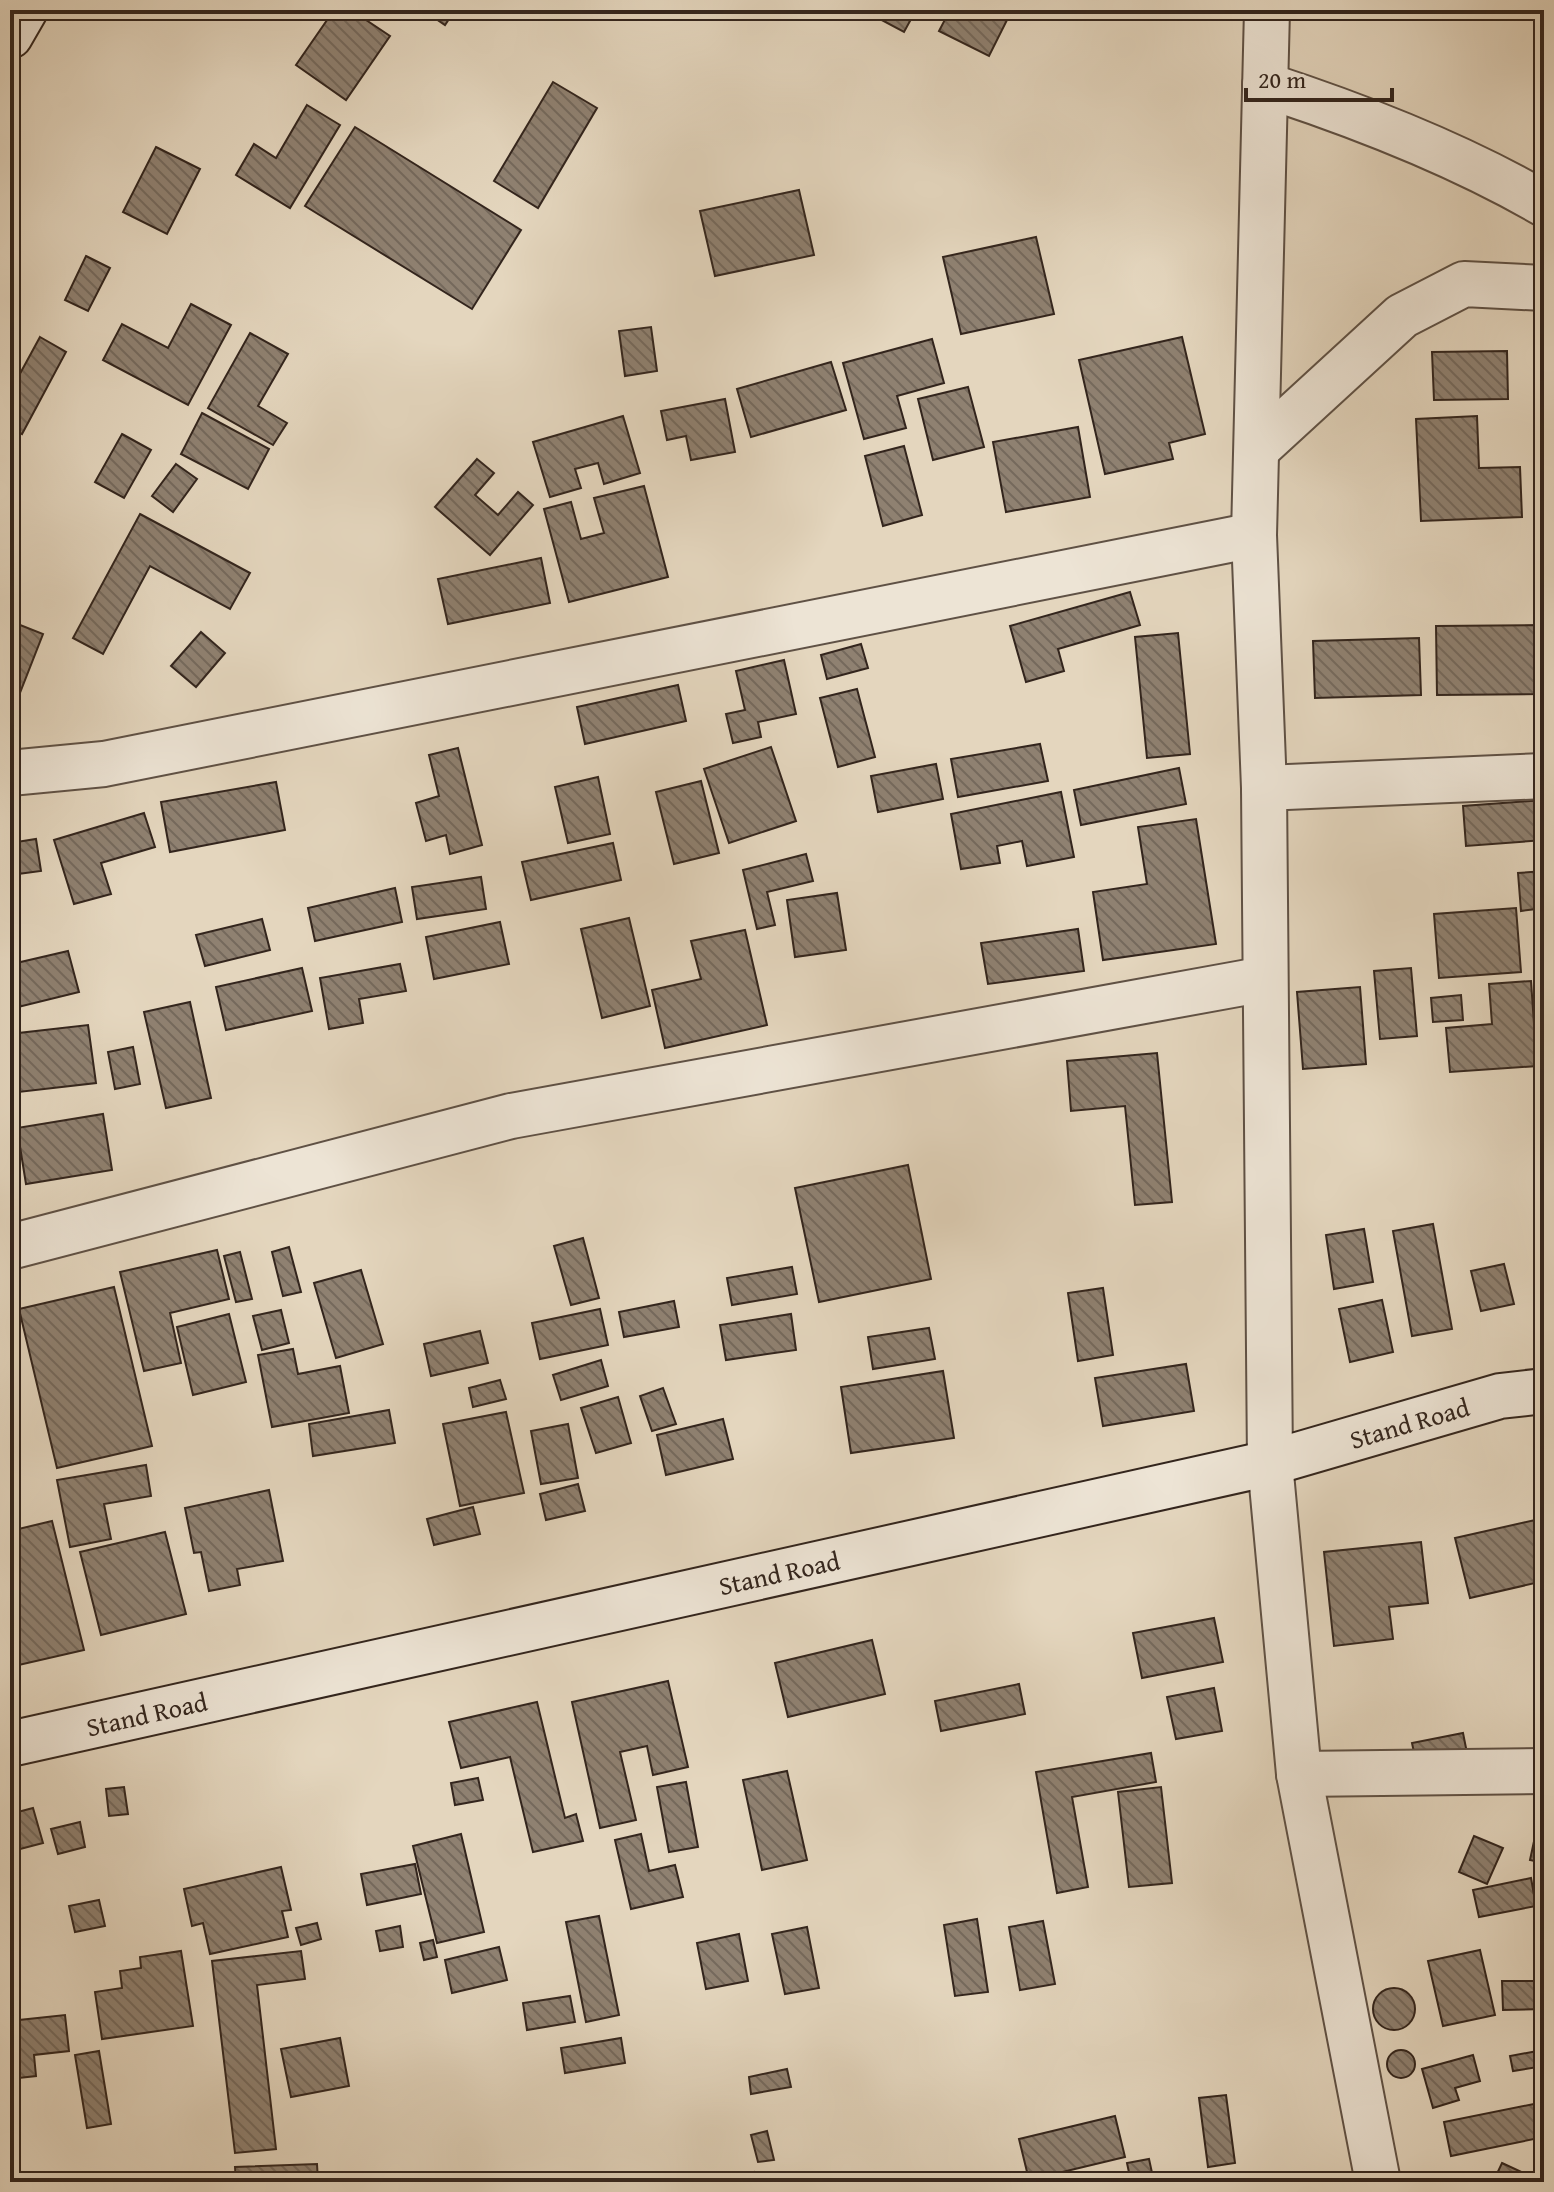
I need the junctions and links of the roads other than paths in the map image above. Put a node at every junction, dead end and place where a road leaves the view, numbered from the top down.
1 (25, 10) edge
2 (1267, 10) edge
3 (10, 36) edge
4 (1265, 85) junction
5 (1544, 204) edge
6 (1544, 288) edge
7 (1257, 449) junction
8 (1254, 535) junction
9 (10, 773) edge
10 (1544, 776) edge
11 (1264, 788) junction
12 (1265, 979) junction
13 (10, 1247) edge
14 (1544, 1391) edge
15 (1270, 1463) junction
16 (10, 1744) edge
17 (1544, 1771) edge
18 (1299, 1774) junction
19 (1378, 2182) edge

1 - 3 street
2 - 4 street
4 - 5 street
4 - 7 street
6 - 7 street
7 - 8 street
8 - 9 street
8 - 11 street
10 - 11 street
11 - 12 street
12 - 13 street
12 - 15 street
14 - 15 street, Stand Road
15 - 16 street, Stand Road
15 - 18 street
17 - 18 street
18 - 19 street

